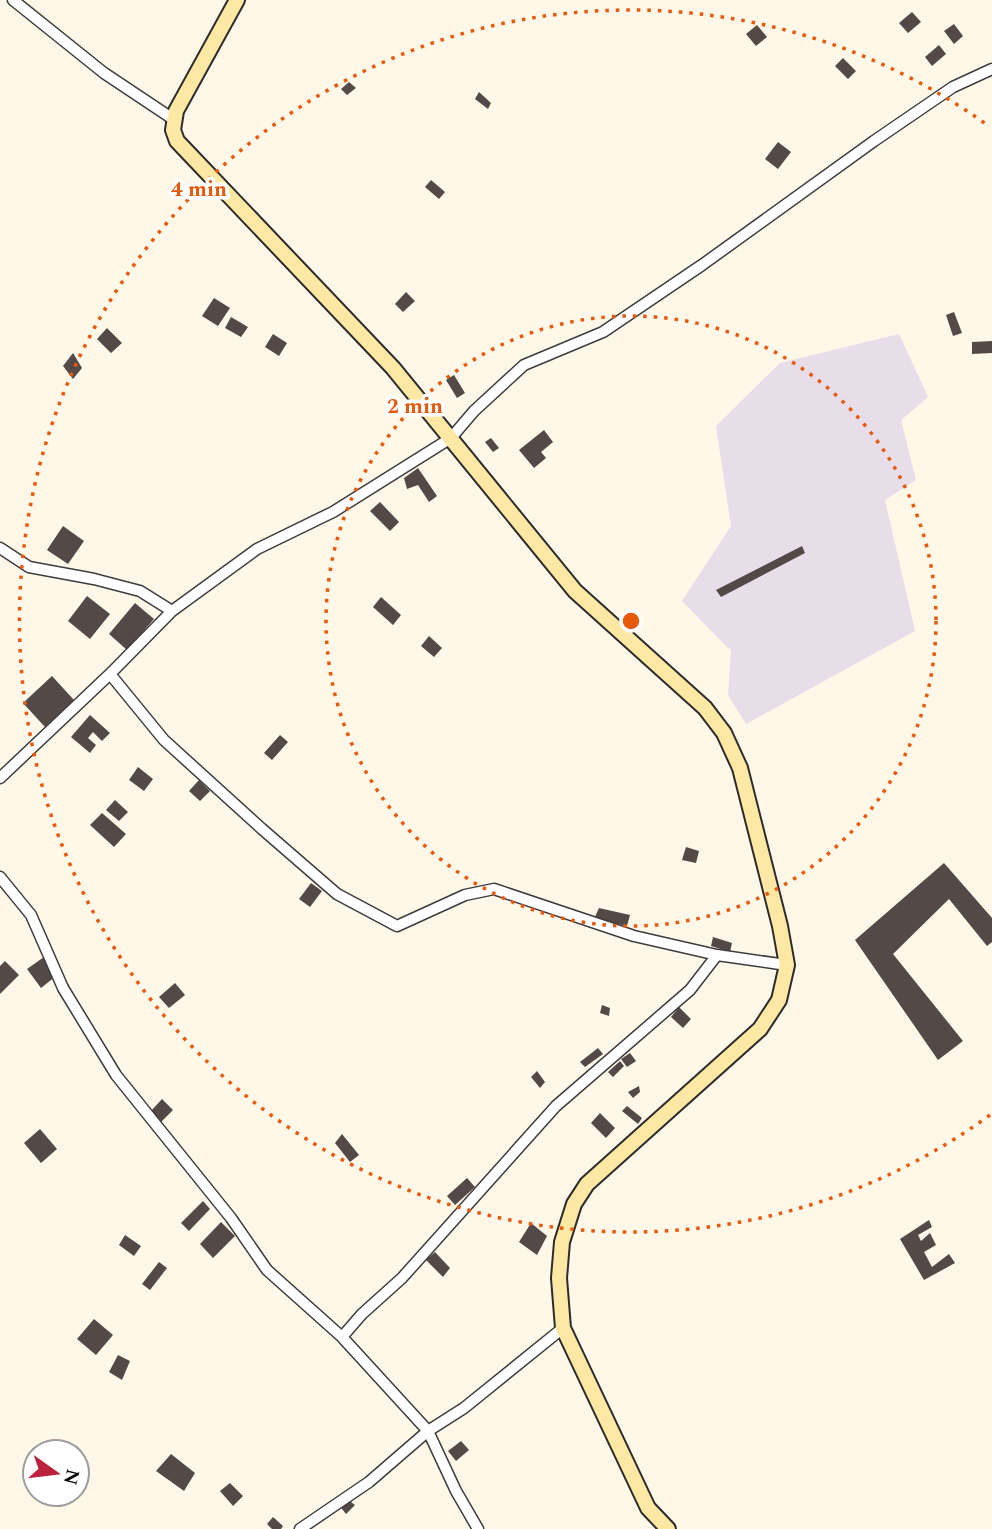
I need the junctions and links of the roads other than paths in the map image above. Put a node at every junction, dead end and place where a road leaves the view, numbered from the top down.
1 (13, 0) edge
2 (237, 0) edge
3 (992, 69) edge
4 (173, 119) junction
5 (451, 438) junction
6 (0, 548) edge
7 (172, 611) junction
8 (110, 674) junction
9 (0, 778) edge
10 (0, 877) edge
11 (717, 955) junction
12 (787, 965) junction
13 (563, 1328) junction
14 (342, 1337) junction
15 (428, 1432) junction
16 (300, 1529) edge
17 (478, 1529) edge
18 (668, 1529) edge

1 - 4 street
2 - 4 main road
3 - 5 street
4 - 5 main road
5 - 7 street
5 - 12 main road
6 - 7 street
7 - 8 street
8 - 9 street
8 - 11 street
10 - 14 street
11 - 12 street
11 - 14 street
12 - 13 main road
13 - 15 street
13 - 18 main road
14 - 15 street
15 - 16 street
15 - 17 street

